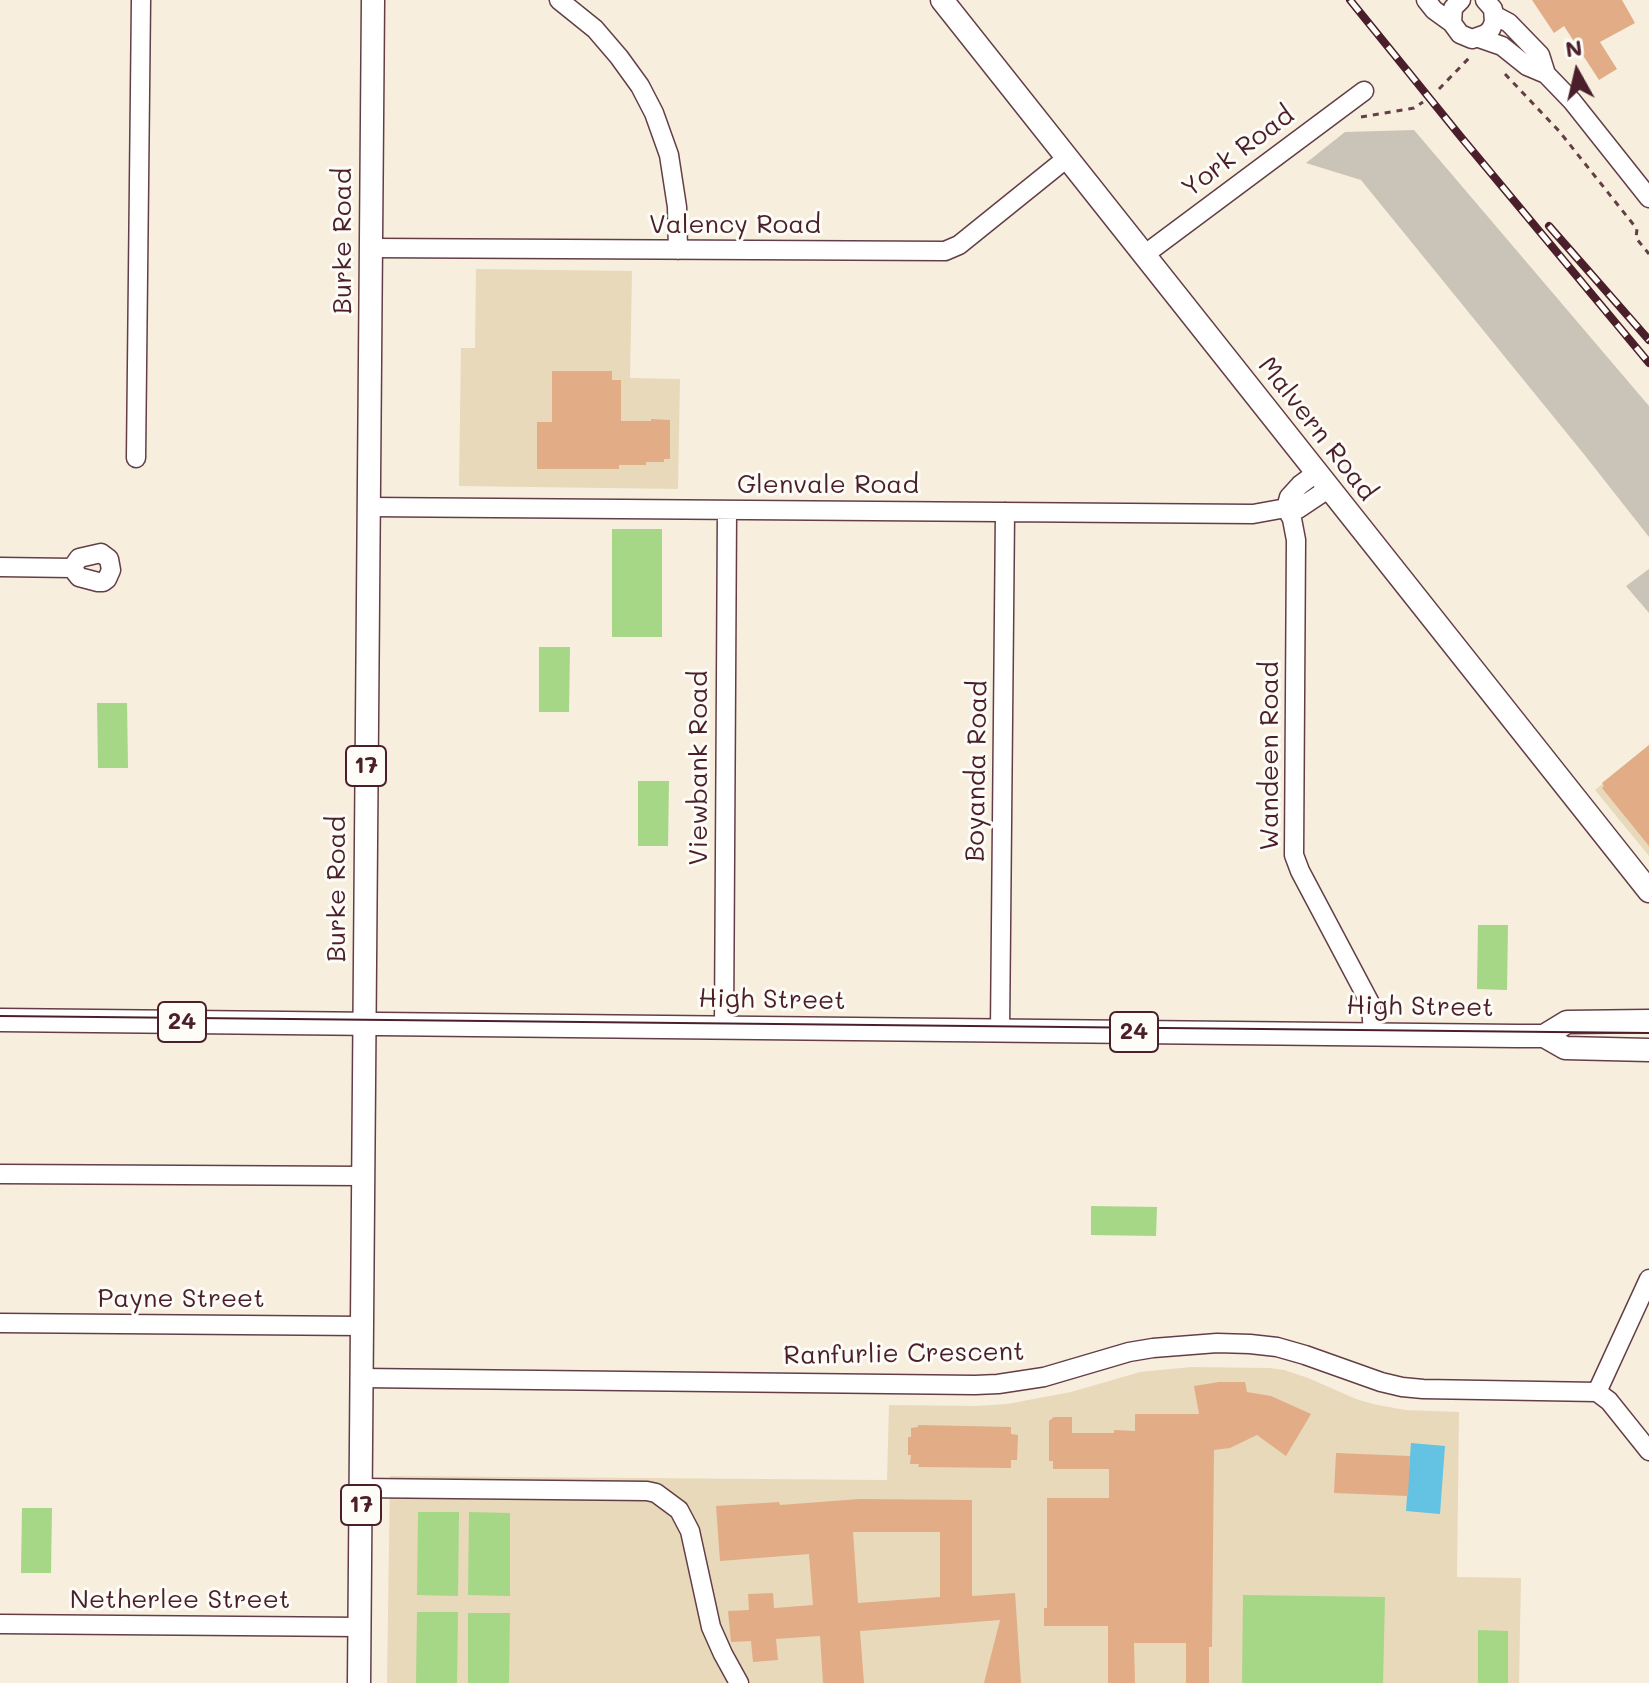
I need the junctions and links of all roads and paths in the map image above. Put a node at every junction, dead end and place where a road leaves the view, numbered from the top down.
1 (141, 0) edge
2 (373, 0) edge
3 (559, 0) edge
4 (942, 0) edge
5 (1426, 0) edge
6 (1461, 0) edge
7 (1492, 6) edge
8 (1452, 23) junction
9 (1479, 38) junction
10 (1469, 57) dead end
11 (1546, 74) junction
12 (1518, 87) dead end
13 (1439, 89) dead end
14 (1364, 91) dead end
15 (1423, 102) dead end
16 (1333, 114) junction
17 (1067, 158) junction
18 (1649, 198) edge
19 (371, 248) junction
20 (678, 250) junction
21 (1649, 254) edge
22 (1144, 255) junction
23 (136, 458) dead end
24 (1322, 481) junction
25 (369, 507) junction
26 (1286, 508) junction
27 (727, 510) junction
28 (1005, 512) junction
29 (0, 567) edge
30 (72, 568) dead end
31 (1649, 891) edge
32 (0, 1020) edge
33 (1649, 1021) edge
34 (364, 1024) junction
35 (724, 1027) junction
36 (1000, 1030) junction
37 (1373, 1035) junction
38 (1544, 1036) junction
39 (1649, 1050) edge
40 (0, 1174) edge
41 (364, 1176) junction
42 (1649, 1279) edge
43 (0, 1323) edge
44 (362, 1326) junction
45 (362, 1378) junction
46 (1597, 1392) junction
47 (1649, 1451) edge
48 (361, 1488) junction
49 (0, 1624) edge
50 (359, 1627) junction
51 (359, 1683) edge
52 (739, 1683) edge

1 - 23 street
2 - 19 main road, Burke Road / 17
3 - 20 street
4 - 17 main road, Malvern Road
5 - 8 street
6 - 8 street
7 - 9 street
7 - 11 street
8 - 9 street
9 - 11 street
10 - 13 path
11 - 18 street
12 - 21 path
14 - 16 street, York Road
15 - 16 path
16 - 22 street, York Road
17 - 20 street, Valency Road
17 - 22 main road, Malvern Road
19 - 20 street, Valency Road
19 - 25 main road, Burke Road / 17
22 - 24 main road, Malvern Road
24 - 26 street
24 - 31 main road, Malvern Road
25 - 27 street, Glenvale Road
25 - 34 main road, Burke Road / 17
26 - 28 street, Glenvale Road
26 - 37 street, Wandeen Road
27 - 28 street, Glenvale Road
27 - 35 street, Viewbank Road
28 - 36 street, Boyanda Road
29 - 30 street
32 - 34 main road, High Street / 24
33 - 38 main road, High Street / 24
34 - 35 main road, High Street / 24
34 - 41 main road, Burke Road / 17
35 - 36 main road, High Street / 24
36 - 37 main road, High Street / 24
37 - 38 main road, High Street / 24
38 - 39 main road, High Street / 24
40 - 41 street
41 - 44 main road, Burke Road / 17
42 - 46 street
43 - 44 street, Payne Street
44 - 45 main road, Burke Road / 17
45 - 46 street, Ranfurlie Crescent
45 - 48 main road, Burke Road / 17
46 - 47 street
48 - 50 main road, Burke Road / 17
48 - 52 street
49 - 50 street, Netherlee Street
50 - 51 main road, Burke Road / 17

